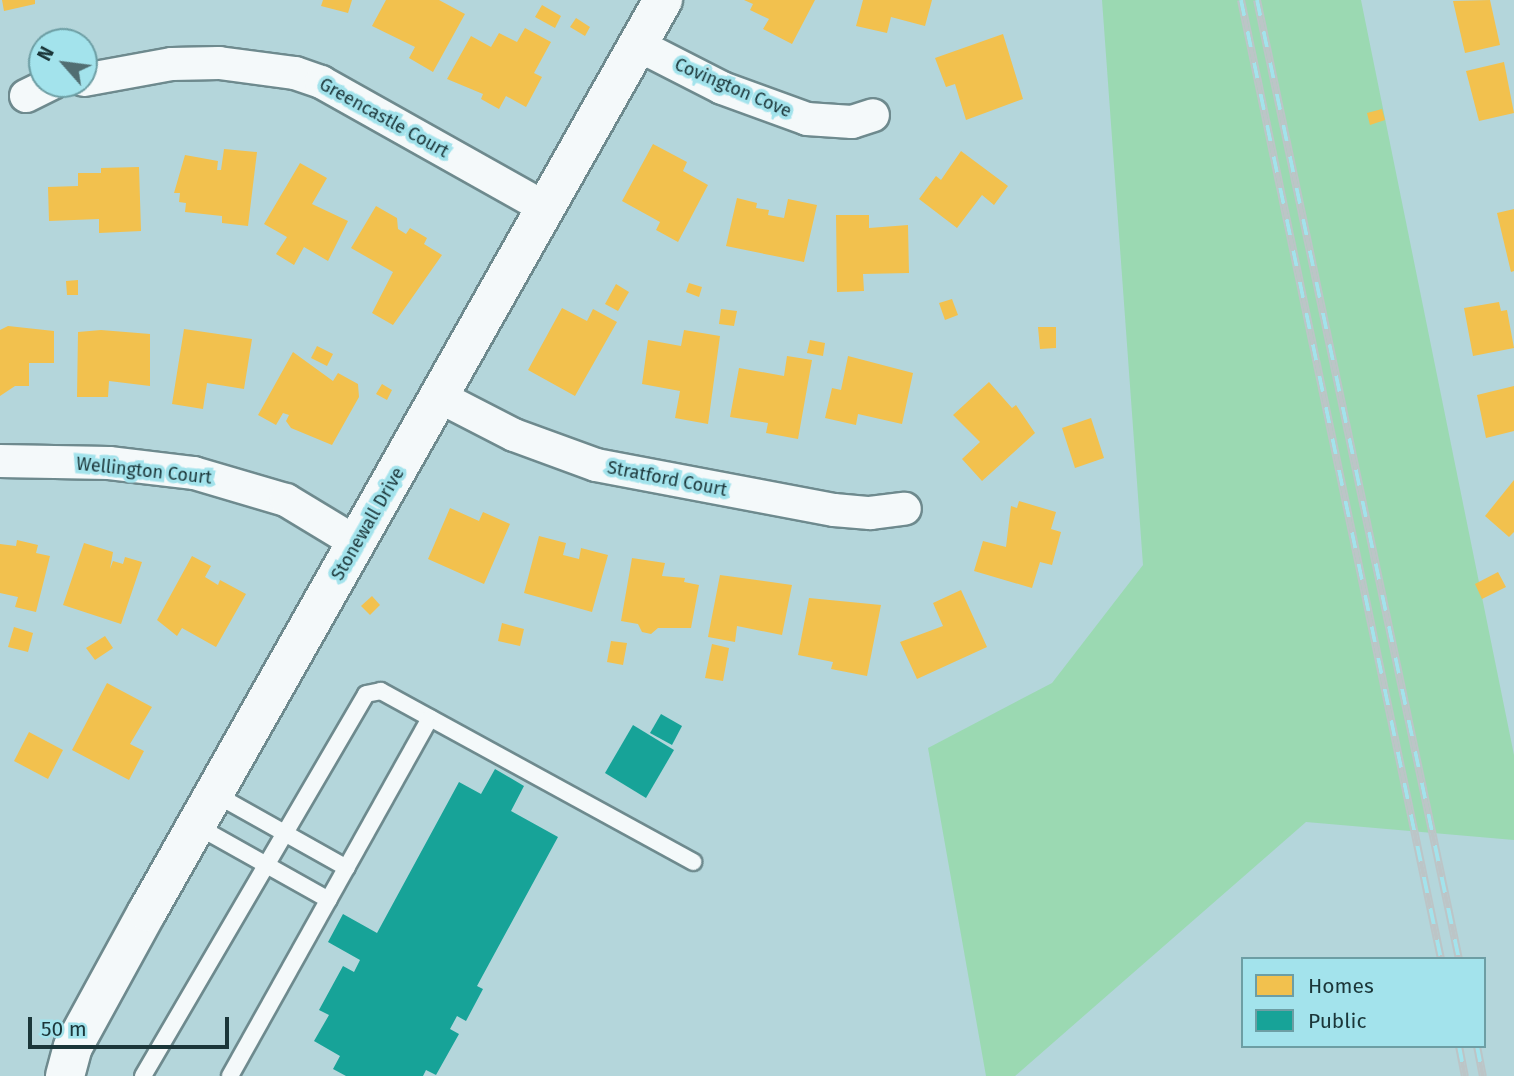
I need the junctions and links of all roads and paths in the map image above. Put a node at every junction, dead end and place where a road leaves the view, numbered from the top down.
1 (663, 0) edge
2 (638, 45) junction
3 (98, 77) edge
4 (873, 115) dead end
5 (547, 209) junction
6 (440, 397) junction
7 (0, 461) edge
8 (905, 509) dead end
9 (357, 542) junction
10 (430, 718) junction
11 (206, 810) junction
12 (283, 832) junction
13 (693, 862) dead end
14 (265, 863) junction
15 (347, 868) junction
16 (329, 900) junction
17 (69, 1062) edge
18 (43, 1076) edge
19 (143, 1076) edge
20 (230, 1076) edge

1 - 2 street, Stonewall Drive
2 - 4 street, Covington Cove
2 - 5 street, Stonewall Drive
3 - 5 street, Greencastle Court
5 - 6 street, Stonewall Drive
6 - 8 street, Stratford Court
6 - 9 street, Stonewall Drive
7 - 9 street, Wellington Court
9 - 11 street, Stonewall Drive
10 - 12 lane
10 - 13 lane
10 - 15 lane
11 - 12 lane
11 - 14 lane
11 - 17 street, Stonewall Drive
12 - 14 lane
12 - 15 lane
14 - 16 lane
14 - 19 lane
15 - 16 lane
16 - 20 lane
17 - 18 street, Stonewall Drive

